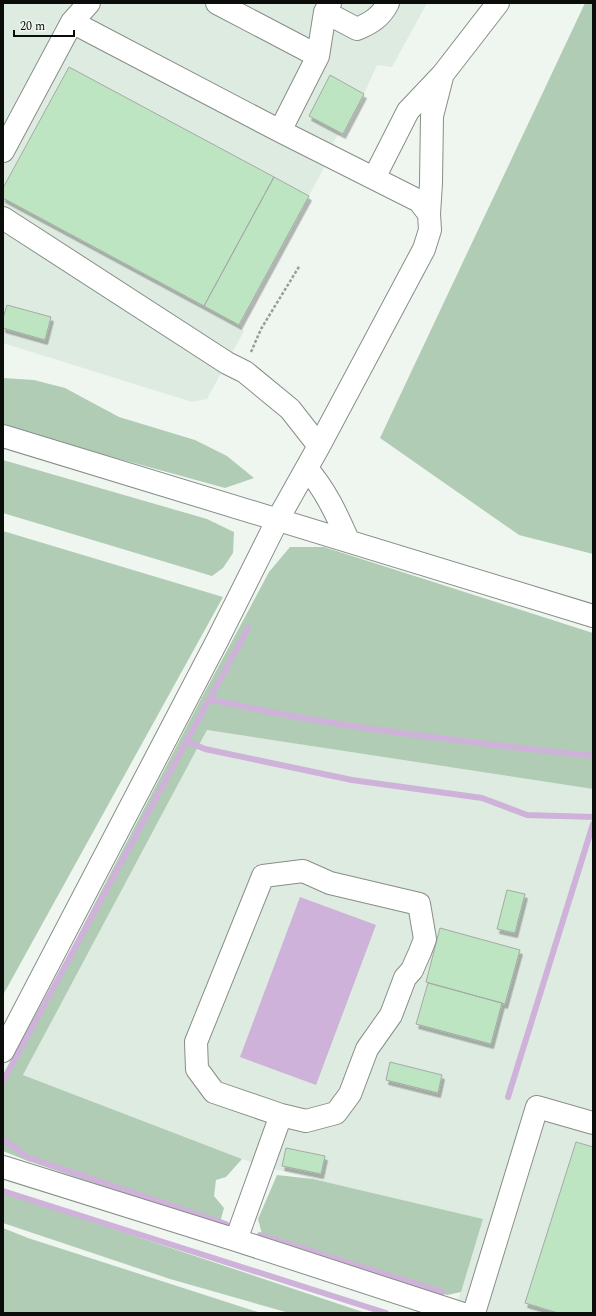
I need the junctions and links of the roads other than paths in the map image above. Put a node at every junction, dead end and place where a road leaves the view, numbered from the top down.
1 (89, 3) edge
2 (217, 3) edge
3 (388, 3) edge
4 (498, 3) edge
5 (328, 8) edge
6 (72, 22) junction
7 (318, 56) junction
8 (443, 74) junction
9 (280, 131) junction
10 (3, 151) edge
11 (374, 178) junction
12 (429, 214) junction
13 (3, 218) edge
14 (3, 436) edge
15 (319, 446) junction
16 (307, 469) junction
17 (278, 519) junction
18 (348, 540) junction
19 (593, 616) edge
20 (3, 1051) edge
21 (281, 1115) junction
22 (593, 1123) edge
23 (3, 1167) edge
24 (236, 1240) junction
25 (460, 1313) edge
26 (474, 1313) edge

1 - 6 street
2 - 7 street
3 - 5 street
4 - 8 street
5 - 7 street
6 - 9 street
6 - 10 street
7 - 9 street
8 - 11 street
8 - 12 street
9 - 11 street
11 - 12 street
12 - 15 street
13 - 15 street
14 - 17 street
15 - 16 street
16 - 17 street
16 - 18 street
17 - 18 street
17 - 20 street
18 - 19 street
21 - 21 street
21 - 24 street
22 - 26 street
23 - 24 street
24 - 25 street

